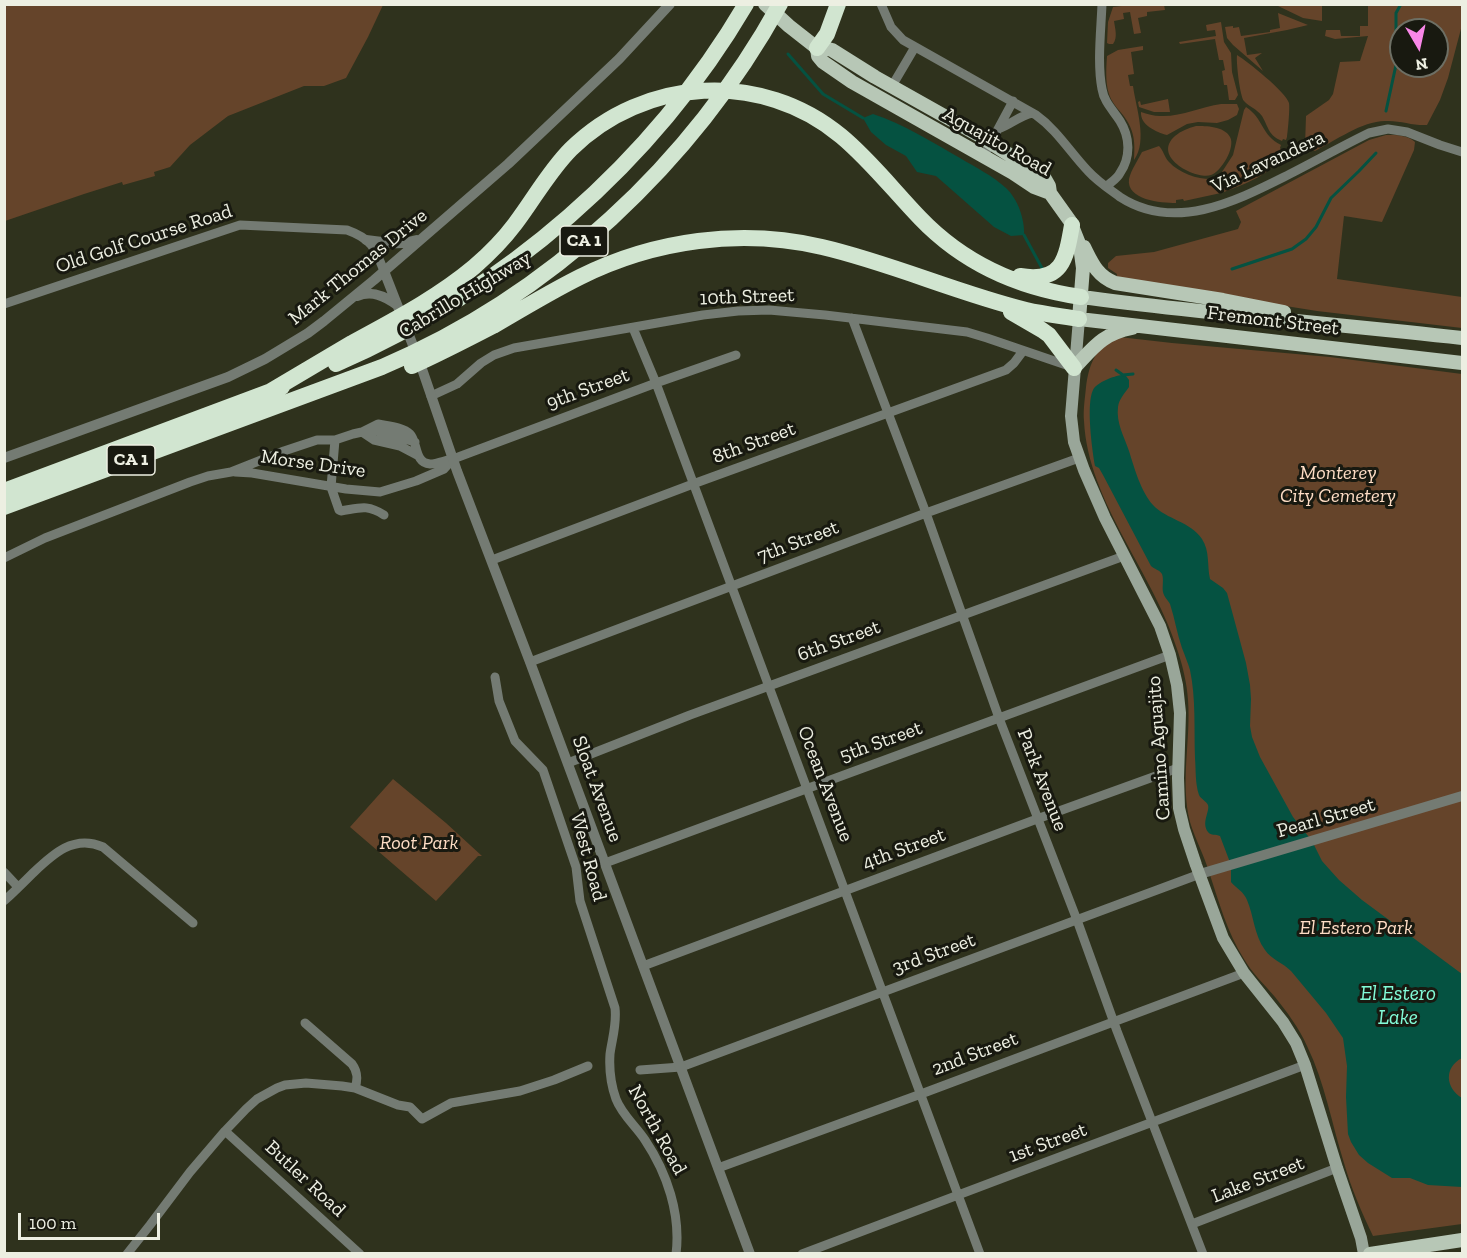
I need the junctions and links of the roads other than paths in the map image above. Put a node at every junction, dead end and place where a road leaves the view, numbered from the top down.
1 (670, 4) edge
2 (746, 4) edge
3 (765, 4) edge
4 (780, 4) edge
5 (838, 4) edge
6 (881, 4) edge
7 (1102, 4) edge
8 (915, 47) junction
9 (817, 48) junction
10 (892, 87) junction
11 (1013, 101) junction
12 (1032, 113) junction
13 (998, 129) junction
14 (991, 143) junction
15 (1462, 152) edge
16 (983, 157) junction
17 (1107, 186) junction
18 (1050, 193) junction
19 (1072, 225) junction
20 (423, 238) junction
21 (366, 240) junction
22 (987, 269) junction
23 (384, 271) junction
24 (984, 297) junction
25 (1081, 297) junction
26 (351, 298) junction
27 (4, 304) edge
28 (397, 305) junction
29 (421, 312) junction
30 (852, 318) junction
31 (1079, 319) junction
32 (1342, 325) junction
33 (1143, 326) junction
34 (633, 327) junction
35 (1462, 338) edge
36 (435, 349) junction
37 (1023, 351) junction
38 (736, 355) dead end
39 (1462, 363) edge
40 (1074, 368) junction
41 (656, 383) junction
42 (431, 396) junction
43 (888, 413) junction
44 (362, 432) junction
45 (335, 440) junction
46 (417, 455) junction
47 (4, 458) edge
48 (1079, 458) junction
49 (453, 459) junction
50 (231, 472) junction
51 (693, 484) junction
52 (331, 487) junction
53 (7, 502) edge
54 (926, 513) junction
55 (384, 515) dead end
56 (1124, 556) junction
57 (4, 558) edge
58 (492, 560) junction
59 (731, 586) junction
60 (963, 615) junction
61 (1170, 655) junction
62 (530, 662) junction
63 (495, 677) dead end
64 (769, 687) junction
65 (999, 718) junction
66 (568, 763) junction
67 (1178, 768) junction
68 (807, 789) junction
69 (1462, 796) edge
70 (1037, 819) junction
71 (605, 863) junction
72 (4, 872) edge
73 (1200, 874) junction
74 (18, 887) junction
75 (845, 890) junction
76 (4, 901) edge
77 (1077, 920) junction
78 (193, 923) dead end
79 (643, 966) junction
80 (1244, 973) junction
81 (882, 993) junction
82 (1113, 1022) junction
83 (305, 1023) dead end
84 (610, 1058) joint
85 (1305, 1065) junction
86 (588, 1066) dead end
87 (681, 1067) junction
88 (640, 1070) dead end
89 (355, 1088) junction
90 (921, 1094) junction
91 (1152, 1123) junction
92 (225, 1131) junction
93 (718, 1168) junction
94 (1337, 1168) junction
95 (958, 1194) junction
96 (1192, 1224) junction
97 (1462, 1240) edge
98 (127, 1254) edge
99 (360, 1254) edge
100 (676, 1254) edge
101 (750, 1254) edge
102 (802, 1254) edge
103 (980, 1254) edge
104 (1203, 1254) edge
105 (1365, 1254) edge
106 (1370, 1254) edge

1 - 20 street, Mark Thomas Drive
2 - 29 highway, Cabrillo Highway / CA 1
3 - 9 main road
4 - 36 highway, Cabrillo Highway / CA 1
5 - 9 highway
6 - 8 street, Via Lavandera
7 - 17 street
8 - 10 street
8 - 11 street, Via Lavandera
9 - 10 main road, Aguajito Road
9 - 16 main road, Aguajito Road
10 - 14 main road, Aguajito Road
11 - 12 street, Via Lavandera
11 - 13 street
12 - 13 street
12 - 17 street, Via Lavandera
13 - 14 street
14 - 16 street
14 - 18 main road, Aguajito Road
15 - 17 street, Via Lavandera
16 - 18 main road, Aguajito Road
18 - 19 main road, Camino Aguajito
19 - 22 highway
19 - 25 main road, Camino Aguajito
19 - 32 main road
20 - 21 street
20 - 23 street, Mark Thomas Drive
21 - 23 street
21 - 27 street, Old Golf Course Road
22 - 25 highway
22 - 29 highway
23 - 26 street, Mark Thomas Drive
23 - 28 street
24 - 31 highway
24 - 36 highway
24 - 40 highway
25 - 31 main road, Camino Aguajito
25 - 32 main road, Fremont Street
26 - 28 street
26 - 47 street, Mark Thomas Drive
28 - 42 street, Sloat Avenue
29 - 53 highway, Cabrillo Highway / CA 1
30 - 34 street, 10th Street
30 - 37 street, 10th Street
30 - 43 street, Park Avenue
31 - 33 main road, Fremont Street
31 - 40 main road, Camino Aguajito
32 - 35 main road, Fremont Street
33 - 39 main road, Fremont Street
33 - 40 main road
34 - 41 street, Ocean Avenue
34 - 42 street, 10th Street
36 - 53 highway, Cabrillo Highway / CA 1
37 - 40 street, 10th Street
37 - 43 street, 8th Street
38 - 41 street, 9th Street
40 - 48 main road, Camino Aguajito
41 - 49 street, 9th Street
41 - 51 street, Ocean Avenue
42 - 49 street, Sloat Avenue
43 - 51 street, 8th Street
43 - 54 street, Park Avenue
44 - 45 street
44 - 46 street
44 - 46 street
45 - 50 street
45 - 52 street
46 - 49 street
48 - 54 street, 7th Street
48 - 56 main road, Camino Aguajito
49 - 52 street, Morse Drive
49 - 58 street, Sloat Avenue
50 - 52 street, Morse Drive
50 - 57 street
51 - 58 street, 8th Street
51 - 59 street, Ocean Avenue
52 - 55 street
54 - 59 street, 7th Street
54 - 60 street, Park Avenue
56 - 60 street, 6th Street
56 - 61 main road, Camino Aguajito
58 - 62 street, Sloat Avenue
59 - 62 street, 7th Street
59 - 64 street, Ocean Avenue
60 - 64 street, 6th Street
60 - 65 street, Park Avenue
61 - 65 street, 5th Street
61 - 67 main road, Camino Aguajito
62 - 66 street, Sloat Avenue
63 - 84 street, West Road
64 - 66 street, 6th Street
64 - 68 street, Ocean Avenue
65 - 68 street, 5th Street
65 - 70 street, Park Avenue
66 - 71 street, Sloat Avenue
67 - 70 street, 4th Street
67 - 73 main road, Camino Aguajito
68 - 71 street, 5th Street
68 - 75 street, Ocean Avenue
69 - 73 street, Pearl Street
70 - 75 street, 4th Street
70 - 77 street, Park Avenue
71 - 79 street, Sloat Avenue
72 - 74 street
73 - 77 street, 3rd Street
73 - 80 main road, Camino Aguajito
74 - 76 street
74 - 78 street
75 - 79 street, 4th Street
75 - 81 street, Ocean Avenue
77 - 81 street, 3rd Street
77 - 82 street, Park Avenue
79 - 87 street, Sloat Avenue
80 - 82 street, 2nd Street
80 - 85 main road, Camino Aguajito
81 - 87 street, 3rd Street
81 - 90 street, Ocean Avenue
82 - 90 street, 2nd Street
82 - 91 street, Park Avenue
83 - 89 street
84 - 100 street, North Road
85 - 91 street, 1st Street
85 - 94 main road, Camino Aguajito
86 - 89 street
87 - 88 street, 3rd Street
87 - 93 street, Sloat Avenue
89 - 92 street
90 - 93 street, 2nd Street
90 - 95 street, Ocean Avenue
91 - 95 street, 1st Street
91 - 96 street, Park Avenue
92 - 98 street
92 - 99 street, Butler Road
93 - 101 street, Sloat Avenue
94 - 96 street, Lake Street
94 - 105 main road, Camino Aguajito
95 - 102 street, 1st Street
95 - 103 street, Ocean Avenue
96 - 104 street, Park Avenue
97 - 106 main road

